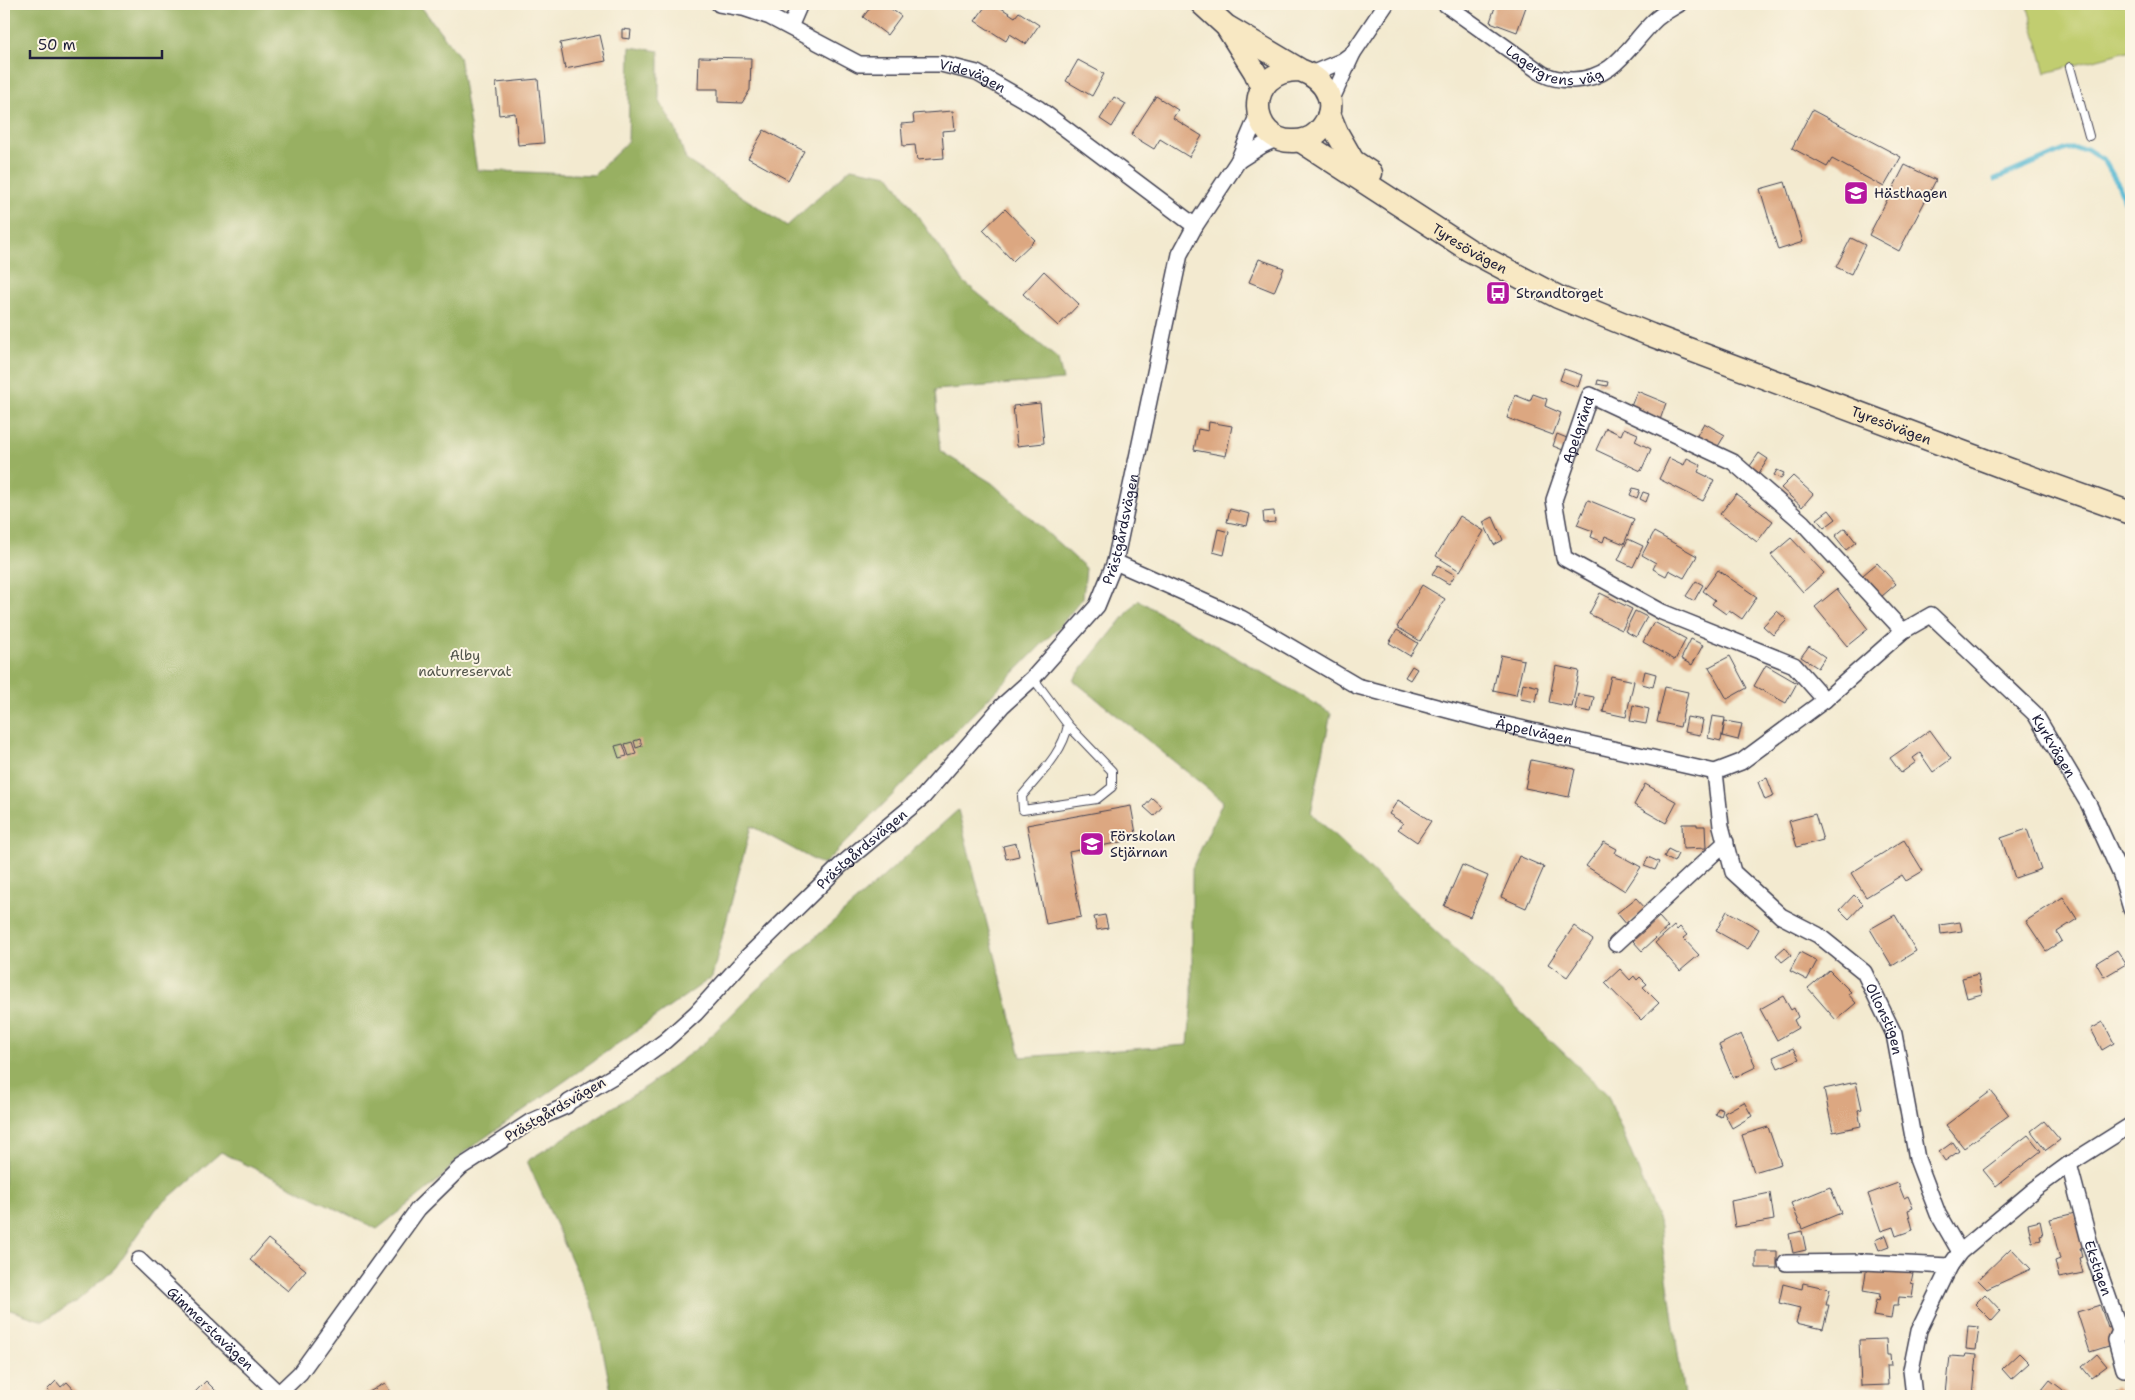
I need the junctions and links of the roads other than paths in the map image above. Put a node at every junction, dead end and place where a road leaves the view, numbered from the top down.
1 (719, 4) edge
2 (800, 4) edge
3 (1202, 4) edge
4 (1386, 4) edge
5 (1445, 4) edge
6 (1680, 4) edge
7 (1226, 26) junction
8 (790, 27) junction
9 (1353, 53) junction
10 (2070, 67) dead end
11 (1305, 72) junction
12 (1262, 88) junction
13 (1329, 109) junction
14 (1258, 114) junction
15 (2089, 136) dead end
16 (1278, 138) junction
17 (1301, 141) junction
18 (1238, 161) junction
19 (1195, 226) junction
20 (1651, 335) junction
21 (2131, 513) edge
22 (1115, 562) junction
23 (1903, 630) junction
24 (1032, 678) junction
25 (1825, 700) junction
26 (1068, 725) junction
27 (1714, 772) junction
28 (1726, 842) junction
29 (2131, 909) edge
30 (1616, 944) dead end
31 (2131, 1125) edge
32 (2069, 1164) junction
33 (1960, 1252) junction
34 (139, 1260) dead end
35 (1786, 1263) dead end
36 (1950, 1266) junction
37 (2124, 1369) dead end
38 (279, 1395) edge
39 (1914, 1396) edge

1 - 8 street, Videvägen
2 - 8 street
3 - 7 main road, Tyresövägen
4 - 9 street
5 - 6 street, Lagergrens väg
7 - 11 main road, Tyresövägen
7 - 12 main road, Tyresövägen
8 - 19 street, Videvägen
9 - 11 street
9 - 13 street
10 - 15 lane
11 - 12 main road
11 - 13 main road, Tyresövägen
12 - 14 main road
13 - 17 main road
13 - 20 main road, Tyresövägen
14 - 16 main road
14 - 18 street, Prästgårdsvägen
16 - 17 main road, Tyresövägen
16 - 18 street, Prästgårdsvägen
17 - 20 main road, Tyresövägen
18 - 19 street, Prästgårdsvägen
19 - 22 street, Prästgårdsvägen
20 - 21 main road, Tyresövägen
22 - 24 street, Prästgårdsvägen
22 - 27 street, Äppelvägen
23 - 25 street
23 - 25 street, Apelgränd
23 - 29 street, Kyrkvägen
24 - 26 lane
24 - 38 street, Prästgårdsvägen
25 - 27 street
26 - 26 lane
27 - 28 street, Ollonstigen
28 - 30 street
28 - 33 street, Ollonstigen
31 - 32 street
32 - 33 street
32 - 37 street, Ekstigen
33 - 36 street
34 - 38 street, Gimmerstavägen
35 - 36 street
36 - 39 street

